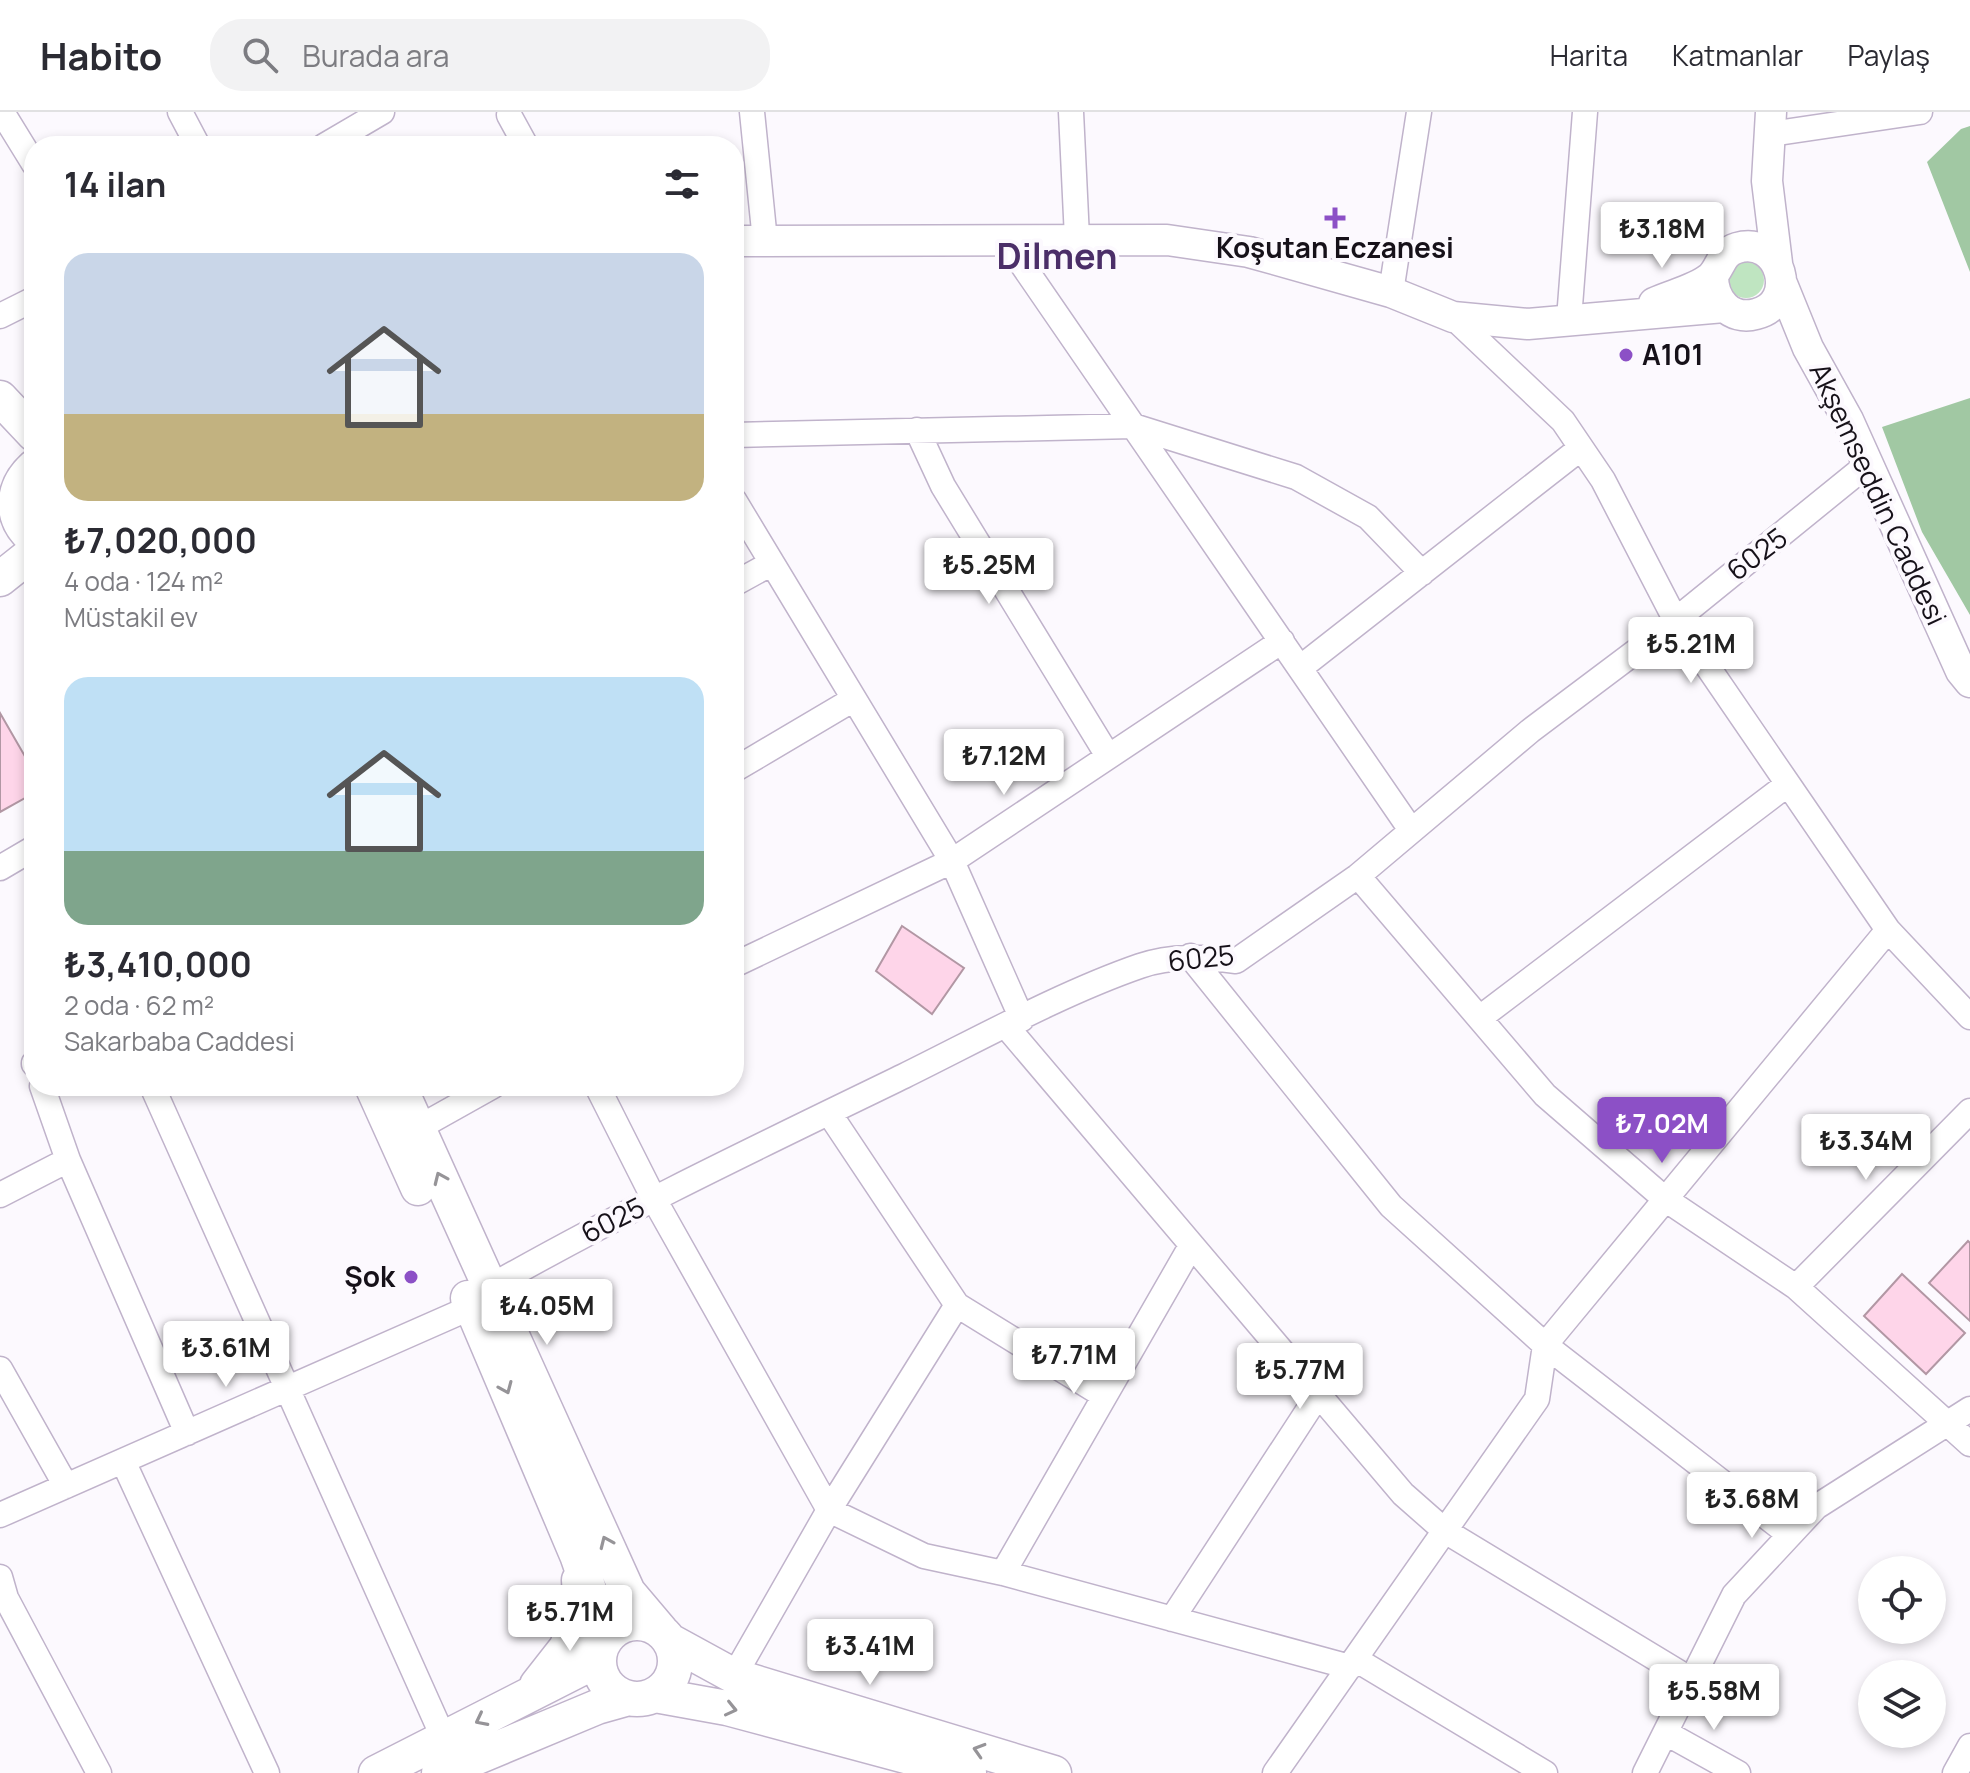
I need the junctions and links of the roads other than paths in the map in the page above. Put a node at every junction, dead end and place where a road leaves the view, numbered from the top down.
1 (2, 112) edge
2 (180, 112) edge
3 (382, 112) edge
4 (752, 112) edge
5 (1071, 112) edge
6 (1419, 112) edge
7 (1585, 112) edge
8 (1920, 112) edge
9 (509, 115) dead end
10 (1770, 123) edge
11 (193, 136) edge
12 (341, 136) edge
13 (521, 136) edge
14 (24, 148) edge
15 (1767, 181) junction
16 (1004, 238) junction
17 (1077, 238) junction
18 (744, 241) edge
19 (765, 241) junction
20 (1740, 247) junction
21 (1780, 274) junction
22 (1713, 276) junction
23 (1391, 292) junction
24 (24, 304) edge
25 (1724, 307) junction
26 (1635, 312) junction
27 (1754, 315) junction
28 (0, 316) edge
29 (1453, 317) junction
30 (1569, 319) junction
31 (1808, 348) junction
32 (0, 398) edge
33 (24, 423) edge
34 (1133, 426) junction
35 (917, 430) junction
36 (744, 435) edge
37 (1581, 448) junction
38 (0, 460) edge
39 (1868, 464) junction
40 (16, 492) edge
41 (744, 517) edge
42 (24, 528) edge
43 (24, 560) edge
44 (772, 563) junction
45 (1422, 573) junction
46 (744, 578) edge
47 (0, 579) edge
48 (1675, 619) junction
49 (1282, 641) junction
50 (1300, 668) junction
51 (1970, 682) edge
52 (854, 699) junction
53 (1108, 756) junction
54 (744, 764) edge
55 (1788, 784) junction
56 (1411, 830) junction
57 (24, 854) edge
58 (952, 861) junction
59 (0, 868) edge
60 (1358, 876) junction
61 (1888, 930) junction
62 (1190, 956) junction
63 (744, 960) edge
64 (1481, 1017) junction
65 (1970, 1017) edge
66 (1014, 1022) junction
67 (46, 1096) edge
68 (156, 1096) edge
69 (377, 1096) edge
70 (404, 1096) edge
71 (475, 1096) edge
72 (602, 1096) edge
73 (1970, 1111) edge
74 (829, 1113) junction
75 (418, 1128) junction
76 (68, 1160) junction
77 (0, 1195) edge
78 (654, 1199) junction
79 (1665, 1199) junction
80 (1191, 1246) junction
81 (1796, 1287) junction
82 (480, 1298) junction
83 (957, 1305) junction
84 (1545, 1345) junction
85 (0, 1369) edge
86 (287, 1389) junction
87 (1103, 1395) junction
88 (1318, 1395) junction
89 (1970, 1409) edge
90 (1948, 1421) junction
91 (187, 1433) junction
92 (1970, 1444) edge
93 (123, 1461) junction
94 (66, 1486) junction
95 (829, 1510) junction
96 (0, 1515) edge
97 (1445, 1531) junction
98 (1790, 1535) junction
99 (577, 1555) junction
100 (1003, 1573) junction
101 (0, 1577) edge
102 (1172, 1619) junction
103 (665, 1636) junction
104 (602, 1646) junction
105 (1352, 1663) junction
106 (734, 1676) junction
107 (1693, 1681) junction
108 (529, 1696) junction
109 (642, 1696) junction
110 (1666, 1733) junction
111 (444, 1739) junction
112 (1970, 1746) edge
113 (886, 1762) edge
114 (99, 1773) edge
115 (267, 1773) edge
116 (376, 1773) edge
117 (439, 1773) edge
118 (969, 1773) edge
119 (1054, 1773) edge
120 (1275, 1773) edge
121 (1545, 1773) edge
122 (1645, 1773) edge
123 (1738, 1773) edge
124 (1955, 1773) edge

1 - 14 street
2 - 11 street
3 - 12 street
4 - 19 street
5 - 17 street
6 - 23 street
7 - 30 street
8 - 10 street
9 - 13 street
10 - 15 street
15 - 20 street
15 - 21 street, Akşemseddin Caddesi
16 - 17 street
16 - 19 street
16 - 34 street
17 - 23 street
18 - 19 street
20 - 21 street
20 - 22 street
21 - 27 street
21 - 31 street, Akşemseddin Caddesi
22 - 25 street
22 - 26 street
23 - 29 street
24 - 28 street
25 - 26 street
25 - 27 street
26 - 30 street
27 - 31 street
29 - 30 street
29 - 37 street
31 - 39 street, Akşemseddin Caddesi
32 - 33 main road
34 - 35 street
34 - 45 street
34 - 49 street
35 - 36 street
35 - 53 street
37 - 45 street
37 - 48 street
38 - 40 main road
39 - 48 street, 6025
39 - 51 street, Akşemseddin Caddesi
40 - 42 main road
41 - 44 street
43 - 47 main road
44 - 46 street
44 - 52 street
45 - 50 street
48 - 55 street
48 - 56 street, 6025
49 - 50 street
49 - 53 street
50 - 56 street
52 - 54 street
52 - 58 street
53 - 58 street
55 - 61 street
55 - 64 street
56 - 60 street, 6025
57 - 59 street
58 - 63 street
58 - 66 street
60 - 62 street, 6025
60 - 64 street
61 - 65 street
61 - 79 street
62 - 66 street, 6025
62 - 84 street
64 - 79 street
66 - 74 street, 6025
66 - 80 street
67 - 76 street
68 - 86 street
69 - 82 main road
70 - 75 main road
71 - 75 street
72 - 78 street
73 - 81 street
74 - 78 street, 6025
74 - 83 street
82 -> 75 main road
76 - 77 street
76 - 91 street
78 - 82 street, 6025
78 - 95 street
79 - 81 street
79 - 84 street
80 - 87 street
80 - 88 street
81 - 90 street
82 - 86 street, 6025
82 -> 99 main road
103 -> 82 main road
83 - 87 street
83 - 95 street
84 - 97 street
84 - 98 street
85 - 94 street
86 - 91 street, 6025
86 - 111 street
87 - 100 street
88 - 97 street
88 - 102 street
89 - 90 street
90 - 92 street
90 - 98 street
91 - 93 street, 6025
93 - 94 street, 6025
93 - 115 street
94 - 96 street, 6025
95 - 100 street
95 - 106 street
97 - 105 street
97 - 107 street
98 - 107 street
99 - 104 main road
99 - 108 main road
100 - 102 street
101 - 114 street
102 - 105 street
103 - 104 main road
103 - 106 main road
103 - 109 main road
104 - 108 main road
104 - 109 main road
105 - 120 street
105 - 121 street
119 -> 106 main road
107 - 110 street
108 -> 111 main road
109 -> 113 main road
109 - 117 main road
110 - 122 street
110 - 123 street
111 - 116 main road
112 - 124 street
113 - 118 main road

